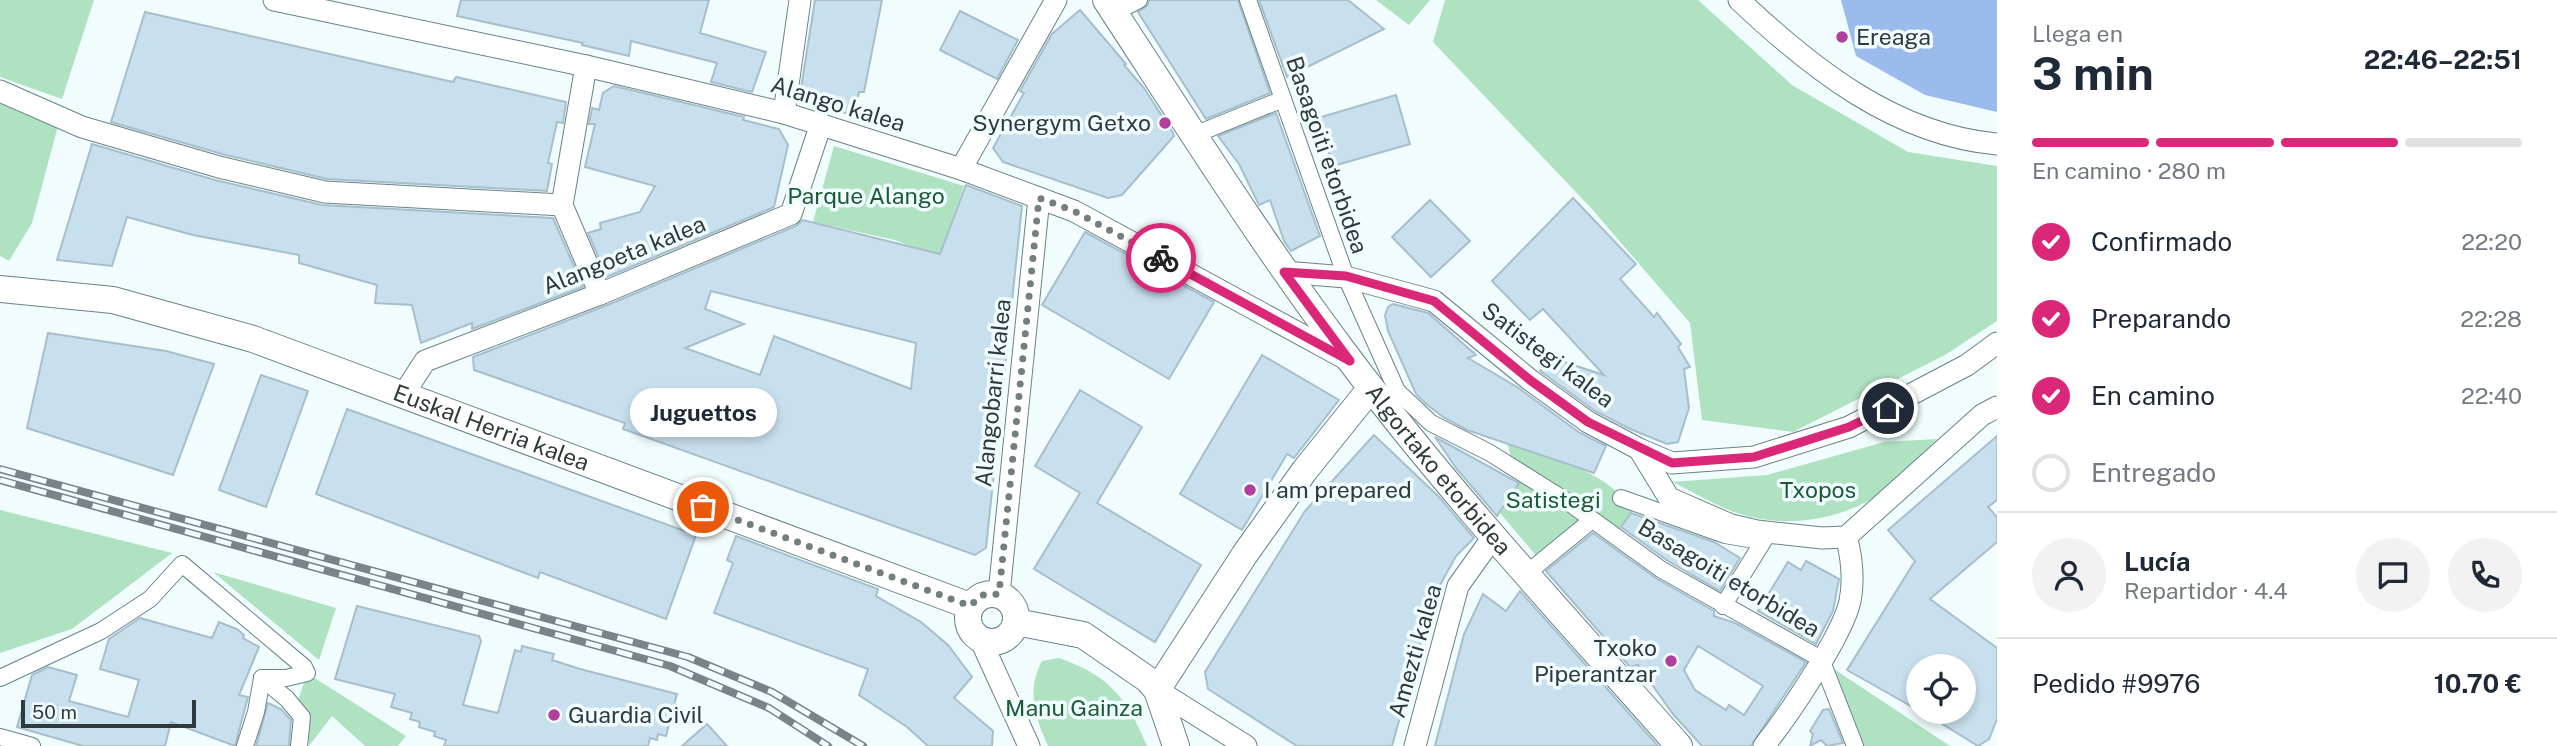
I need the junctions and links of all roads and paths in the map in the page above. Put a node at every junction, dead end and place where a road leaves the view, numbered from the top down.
1 (274, 0) edge
2 (800, 0) edge
3 (1056, 0) edge
4 (1139, 0) edge
5 (1248, 0) edge
6 (1739, 0) edge
7 (1110, 6) edge
8 (342, 8) edge
9 (586, 66) junction
10 (0, 91) edge
11 (1283, 99) junction
12 (784, 113) junction
13 (821, 124) junction
14 (1194, 135) junction
15 (1997, 144) edge
16 (961, 169) junction
17 (1039, 198) junction
18 (562, 205) junction
19 (1284, 272) junction
20 (1346, 276) junction
21 (0, 289) edge
22 (600, 294) junction
23 (1997, 343) edge
24 (1350, 361) junction
25 (1371, 388) junction
26 (403, 395) junction
27 (1997, 407) edge
28 (1639, 449) junction
29 (1620, 498) dead end
30 (1592, 520) junction
31 (1493, 537) junction
32 (1766, 537) junction
33 (1846, 537) junction
34 (1527, 574) junction
35 (999, 594) junction
36 (970, 606) junction
37 (1723, 606) junction
38 (1016, 622) junction
39 (982, 643) junction
40 (1821, 659) junction
41 (0, 677) edge
42 (262, 678) junction
43 (1157, 690) junction
44 (0, 737) edge
45 (33, 746) edge
46 (245, 746) edge
47 (299, 746) edge
48 (1030, 746) edge
49 (1176, 746) edge
50 (1245, 746) edge
51 (1415, 746) edge
52 (1679, 746) edge
53 (1764, 746) edge
54 (1855, 746) edge

1 - 8 street, Alango kalea
2 - 12 street
3 - 16 street
4 - 7 street
5 - 11 street, Basagoiti etorbidea
6 - 15 street
7 - 14 street, Algortako etorbidea
8 - 9 street, Alango kalea
9 - 12 street, Alango kalea
9 - 18 street
10 - 18 street
11 - 14 street
11 - 20 street, Basagoiti etorbidea
12 - 13 street, Alango kalea
13 - 16 street, Alango kalea
13 - 22 street, Alangoeta kalea
14 - 19 street, Algortako etorbidea
16 - 17 street, Alango kalea
17 - 24 street, Alango kalea
17 - 35 street, Alangobarri kalea
18 - 22 street
19 - 20 street, Satistegi kalea
19 - 24 street, Algortako etorbidea
20 - 28 street, Satistegi kalea
20 - 30 street, Basagoiti etorbidea
21 - 26 street, Euskal Herria kalea
22 - 26 street, Alangoeta kalea
23 - 28 street, Satistegi kalea
24 - 25 street, Algortako etorbidea
25 - 31 street, Algortako etorbidea
25 - 43 street
26 - 36 street, Euskal Herria kalea
27 - 33 street
28 - 32 street
29 - 32 street
30 - 34 street
30 - 37 street, Basagoiti etorbidea
31 - 34 street, Algortako etorbidea
31 - 51 street, Amezti kalea
32 - 33 street
32 - 37 street
33 - 40 street
34 - 52 street, Algortako etorbidea
35 - 36 street
35 - 38 street
36 - 39 street
37 - 40 street, Basagoiti etorbidea
38 - 39 street
38 - 43 street
39 - 48 street
40 - 53 street
40 - 54 street, Basagoiti etorbidea
41 - 42 street
42 - 46 street
42 - 47 street
43 - 49 street
43 - 50 street
44 - 45 street

